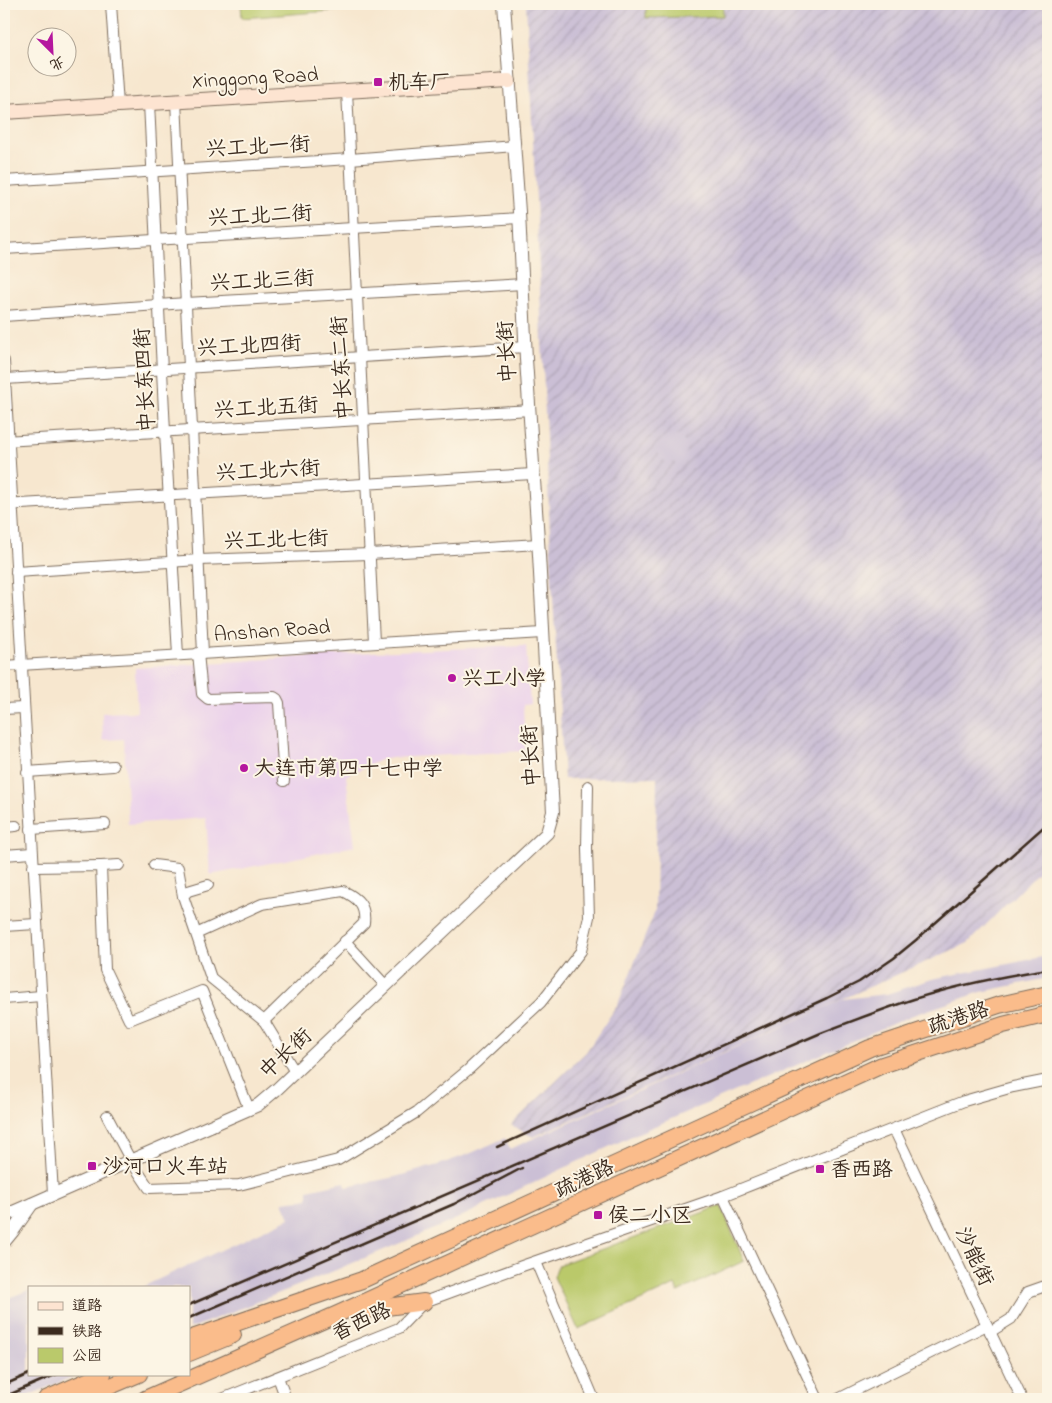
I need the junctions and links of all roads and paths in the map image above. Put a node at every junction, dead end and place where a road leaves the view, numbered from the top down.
1 (111, 4) edge
2 (504, 4) edge
3 (509, 81) junction
4 (347, 91) junction
5 (176, 101) junction
6 (149, 103) junction
7 (118, 105) junction
8 (4, 112) edge
9 (515, 146) junction
10 (350, 159) junction
11 (180, 169) junction
12 (152, 171) junction
13 (4, 180) edge
14 (519, 218) junction
15 (353, 228) junction
16 (183, 238) junction
17 (156, 240) junction
18 (4, 249) edge
19 (523, 284) junction
20 (356, 293) junction
21 (186, 303) junction
22 (160, 306) junction
23 (4, 316) edge
24 (526, 347) junction
25 (360, 358) junction
26 (4, 361) edge
27 (190, 366) junction
28 (162, 368) junction
29 (5, 379) edge
30 (530, 410) junction
31 (363, 420) junction
32 (192, 430) junction
33 (165, 432) junction
34 (6, 441) edge
35 (533, 474) junction
36 (366, 484) junction
37 (196, 493) junction
38 (169, 494) junction
39 (8, 504) edge
40 (538, 544) junction
41 (370, 554) junction
42 (199, 560) junction
43 (173, 562) junction
44 (16, 572) junction
45 (542, 633) junction
46 (374, 642) junction
47 (201, 653) junction
48 (178, 655) junction
49 (21, 664) junction
50 (4, 666) edge
51 (24, 708) junction
52 (4, 709) edge
53 (113, 766) dead end
54 (27, 772) junction
55 (284, 781) dead end
56 (588, 786) dead end
57 (105, 824) dead end
58 (16, 826) dead end
59 (4, 827) edge
60 (31, 829) junction
61 (32, 853) junction
62 (4, 855) edge
63 (119, 865) dead end
64 (154, 865) dead end
65 (101, 866) junction
66 (33, 867) junction
67 (208, 885) dead end
68 (183, 896) junction
69 (36, 924) junction
70 (4, 926) edge
71 (196, 934) junction
72 (345, 941) junction
73 (386, 986) junction
74 (1048, 994) edge
75 (41, 996) junction
76 (4, 999) edge
77 (1048, 1014) edge
78 (264, 1021) junction
79 (295, 1072) junction
80 (1048, 1080) edge
81 (250, 1109) junction
82 (107, 1116) dead end
83 (894, 1129) junction
84 (131, 1161) junction
85 (53, 1194) junction
86 (723, 1196) junction
87 (32, 1204) junction
88 (4, 1216) edge
89 (4, 1242) edge
90 (536, 1262) junction
91 (362, 1280) junction
92 (1048, 1285) edge
93 (424, 1302) junction
94 (340, 1313) junction
95 (989, 1328) junction
96 (190, 1339) edge
97 (190, 1353) edge
98 (98, 1376) edge
99 (134, 1376) edge
100 (278, 1377) junction
101 (46, 1399) edge
102 (80, 1399) edge
103 (146, 1399) edge
104 (222, 1399) edge
105 (286, 1399) edge
106 (594, 1399) edge
107 (818, 1399) edge
108 (838, 1399) edge
109 (1022, 1399) edge

1 - 7 street
2 - 3 street, 中长街
3 - 4 main road, Xinggong Road
3 - 9 street, 中长街
4 - 5 main road, Xinggong Road
4 - 10 street, 中长东二街
5 - 6 main road, Xinggong Road
5 - 11 street
6 - 7 main road, Xinggong Road
6 - 12 street, 中长东四街
7 - 8 main road, Xinggong Road
9 - 10 street, 兴工北一街
9 - 14 street, 中长街
10 - 11 street, 兴工北一街
10 - 15 street, 中长东二街
11 - 12 street, 兴工北一街
11 - 16 street
12 - 13 street, 兴工北一街
12 - 17 street, 中长东四街
14 - 15 street, 兴工北二街
14 - 19 street, 中长街
15 - 16 street, 兴工北二街
15 - 20 street, 中长东二街
16 - 17 street, 兴工北二街
16 - 21 street
17 - 18 street, 兴工北二街
17 - 22 street, 中长东四街
19 - 20 street, 兴工北三街
19 - 24 street, 中长街
20 - 21 street, 兴工北三街
20 - 25 street, 中长东二街
21 - 22 street, 兴工北三街
21 - 27 street
22 - 23 street, 兴工北三街
22 - 28 street, 中长东四街
24 - 25 street, 兴工北四街
24 - 30 street, 中长街
25 - 27 street, 兴工北四街
25 - 31 street, 中长东二街
26 - 29 street
27 - 28 street, 兴工北四街
27 - 32 street
28 - 29 street, 兴工北四街
28 - 33 street, 中长东四街
29 - 34 street
30 - 31 street, 兴工北五街
30 - 35 street, 中长街
31 - 32 street, 兴工北五街
31 - 36 street, 中长东二街
32 - 33 street, 兴工北五街
32 - 37 street
33 - 34 street, 兴工北五街
33 - 38 street, 中长东四街
34 - 39 street
35 - 36 street, 兴工北六街
35 - 40 street, 中长街
36 - 37 street, 兴工北六街
36 - 41 street, 中长东二街
37 - 38 street, 兴工北六街
37 - 42 street
38 - 39 street, 兴工北六街
38 - 43 street, 中长东四街
39 - 44 street
40 - 41 street, 兴工北七街
40 - 45 street, 中长街
41 - 42 street, 兴工北七街
41 - 46 street, 中长东二街
42 - 43 street, 兴工北七街
42 - 47 street
43 - 44 street, 兴工北七街
43 - 48 street, 中长东四街
44 - 49 street
45 - 46 street, Anshan Road
45 - 73 street, 中长街
46 - 47 street, Anshan Road
47 - 48 street, Anshan Road
47 - 55 street
48 - 49 street, Anshan Road
49 - 50 street, Anshan Road
49 - 51 street
51 - 52 street
51 - 54 street
53 - 54 street
54 - 60 street
56 - 84 street
57 - 60 street
58 - 59 street
60 - 61 street
61 - 62 street
61 - 66 street
63 - 65 street
64 - 68 street
65 - 66 street
65 - 81 street
66 - 69 street
67 - 68 street
68 - 71 street
69 - 70 street
69 - 75 street
71 - 72 street
71 - 78 street
72 - 73 street
72 - 78 street
73 - 79 street, 中长街
74 - 91 highway
75 - 76 street
75 - 85 street
77 - 94 highway, 疏港路
78 - 79 street
79 - 81 street, 中长街
80 - 83 street, 香西路
81 - 84 street, 中长街
82 - 84 street
83 - 86 street, 香西路
83 - 95 street, 沙能街
84 - 85 street, 中长街
85 - 87 street, 中长街
86 - 90 street, 香西路
86 - 107 street
87 - 88 street, 中长街
87 - 89 street
90 - 93 street, 香西路
90 - 106 street
91 - 96 highway
91 - 97 highway
92 - 95 street
93 - 94 highway
93 - 100 street, 香西路
94 - 103 highway, 疏港路
95 - 108 street
95 - 109 street, 沙能街
98 - 101 highway
99 - 102 highway
100 - 104 street, 香西路
100 - 105 street

